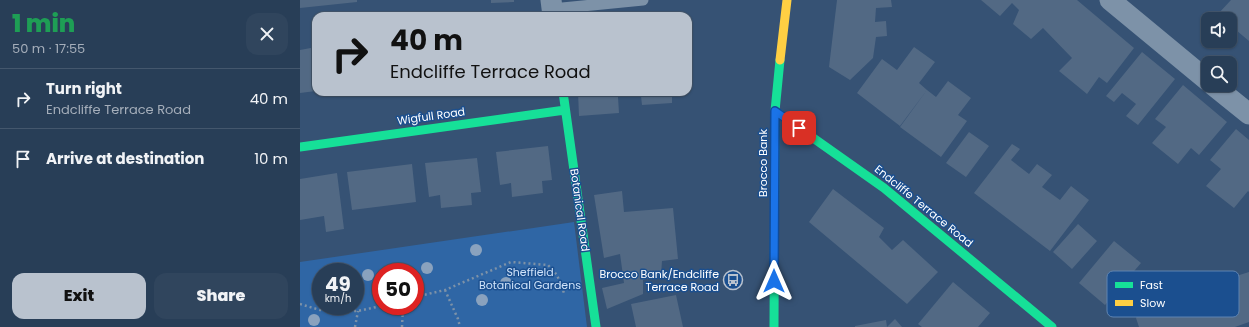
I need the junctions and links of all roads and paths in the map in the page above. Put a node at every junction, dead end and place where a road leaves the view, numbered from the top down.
1 (643, 0) edge
2 (787, 0) edge
3 (1110, 0) edge
4 (552, 8) edge
5 (1201, 75) edge
6 (1222, 92) edge
7 (563, 96) edge
8 (565, 110) junction
9 (775, 111) junction
10 (1249, 114) edge
11 (300, 147) edge
12 (445, 290) junction
13 (565, 294) dead end
14 (424, 295) edge
15 (300, 304) edge
16 (312, 308) edge
17 (357, 315) edge
18 (403, 315) edge
19 (355, 327) edge
20 (402, 327) edge
21 (460, 327) edge
22 (596, 327) edge
23 (774, 327) edge
24 (1052, 327) edge

1 - 4 lane
2 - 9 street, Brocco Bank
3 - 5 street
6 - 10 street
7 - 8 street, Botanical Road
8 - 11 street, Wigfull Road
8 - 22 street, Botanical Road
9 - 23 street, Brocco Bank
9 - 24 street, Endcliffe Terrace Road
12 - 13 path
12 - 14 path
12 - 21 path
15 - 16 path
17 - 19 path
18 - 20 path

